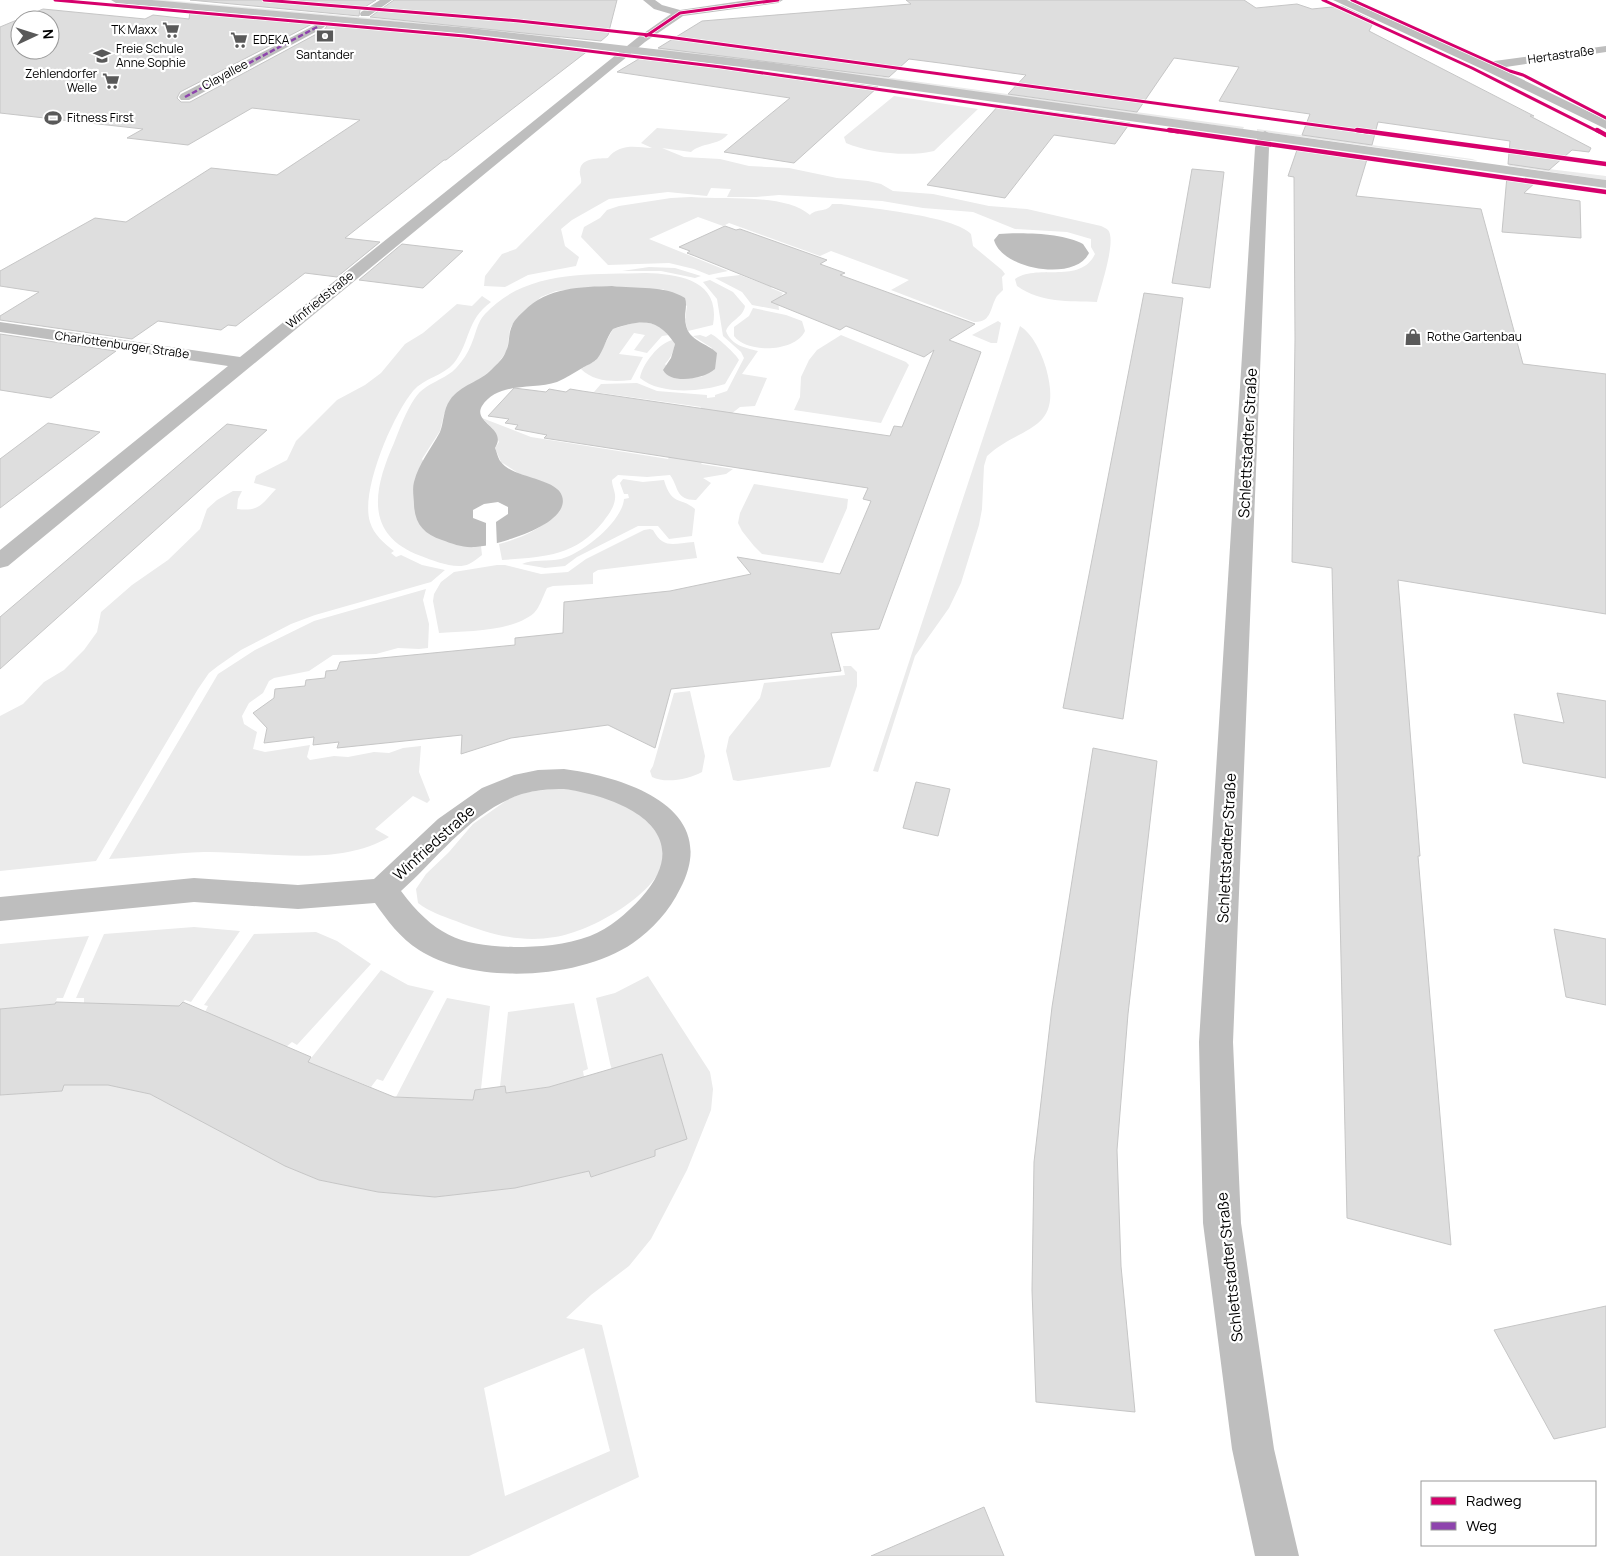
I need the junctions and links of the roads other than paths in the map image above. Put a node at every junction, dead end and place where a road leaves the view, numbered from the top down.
1 (116, 0) edge
2 (198, 0) edge
3 (386, 0) edge
4 (648, 0) edge
5 (778, 0) edge
6 (1338, 0) edge
7 (364, 14) junction
8 (680, 14) junction
9 (319, 26) dead end
10 (641, 40) junction
11 (1606, 49) edge
12 (628, 50) junction
13 (1486, 66) junction
14 (185, 97) dead end
15 (1606, 125) edge
16 (1265, 135) junction
17 (1606, 172) edge
18 (1606, 184) edge
19 (0, 327) edge
20 (244, 363) junction
21 (0, 561) edge
22 (382, 889) junction
23 (0, 909) edge
24 (1277, 1556) edge

1 - 12 main road
2 - 7 main road
3 - 7 street
4 - 8 street
5 - 8 street
6 - 13 street
7 - 10 main road
8 - 10 street, Winfriedstraße
9 - 14 street, Clayallee
10 - 12 street, Winfriedstraße
10 - 17 main road
11 - 13 street, Hertastraße
12 - 16 main road
12 - 20 street, Winfriedstraße
13 - 15 street
16 - 18 main road
16 - 24 street, Schlettstadter Straße
19 - 20 street, Charlottenburger Straße
20 - 21 street, Winfriedstraße
22 - 22 street, Winfriedstraße
22 - 23 street, Winfriedstraße

